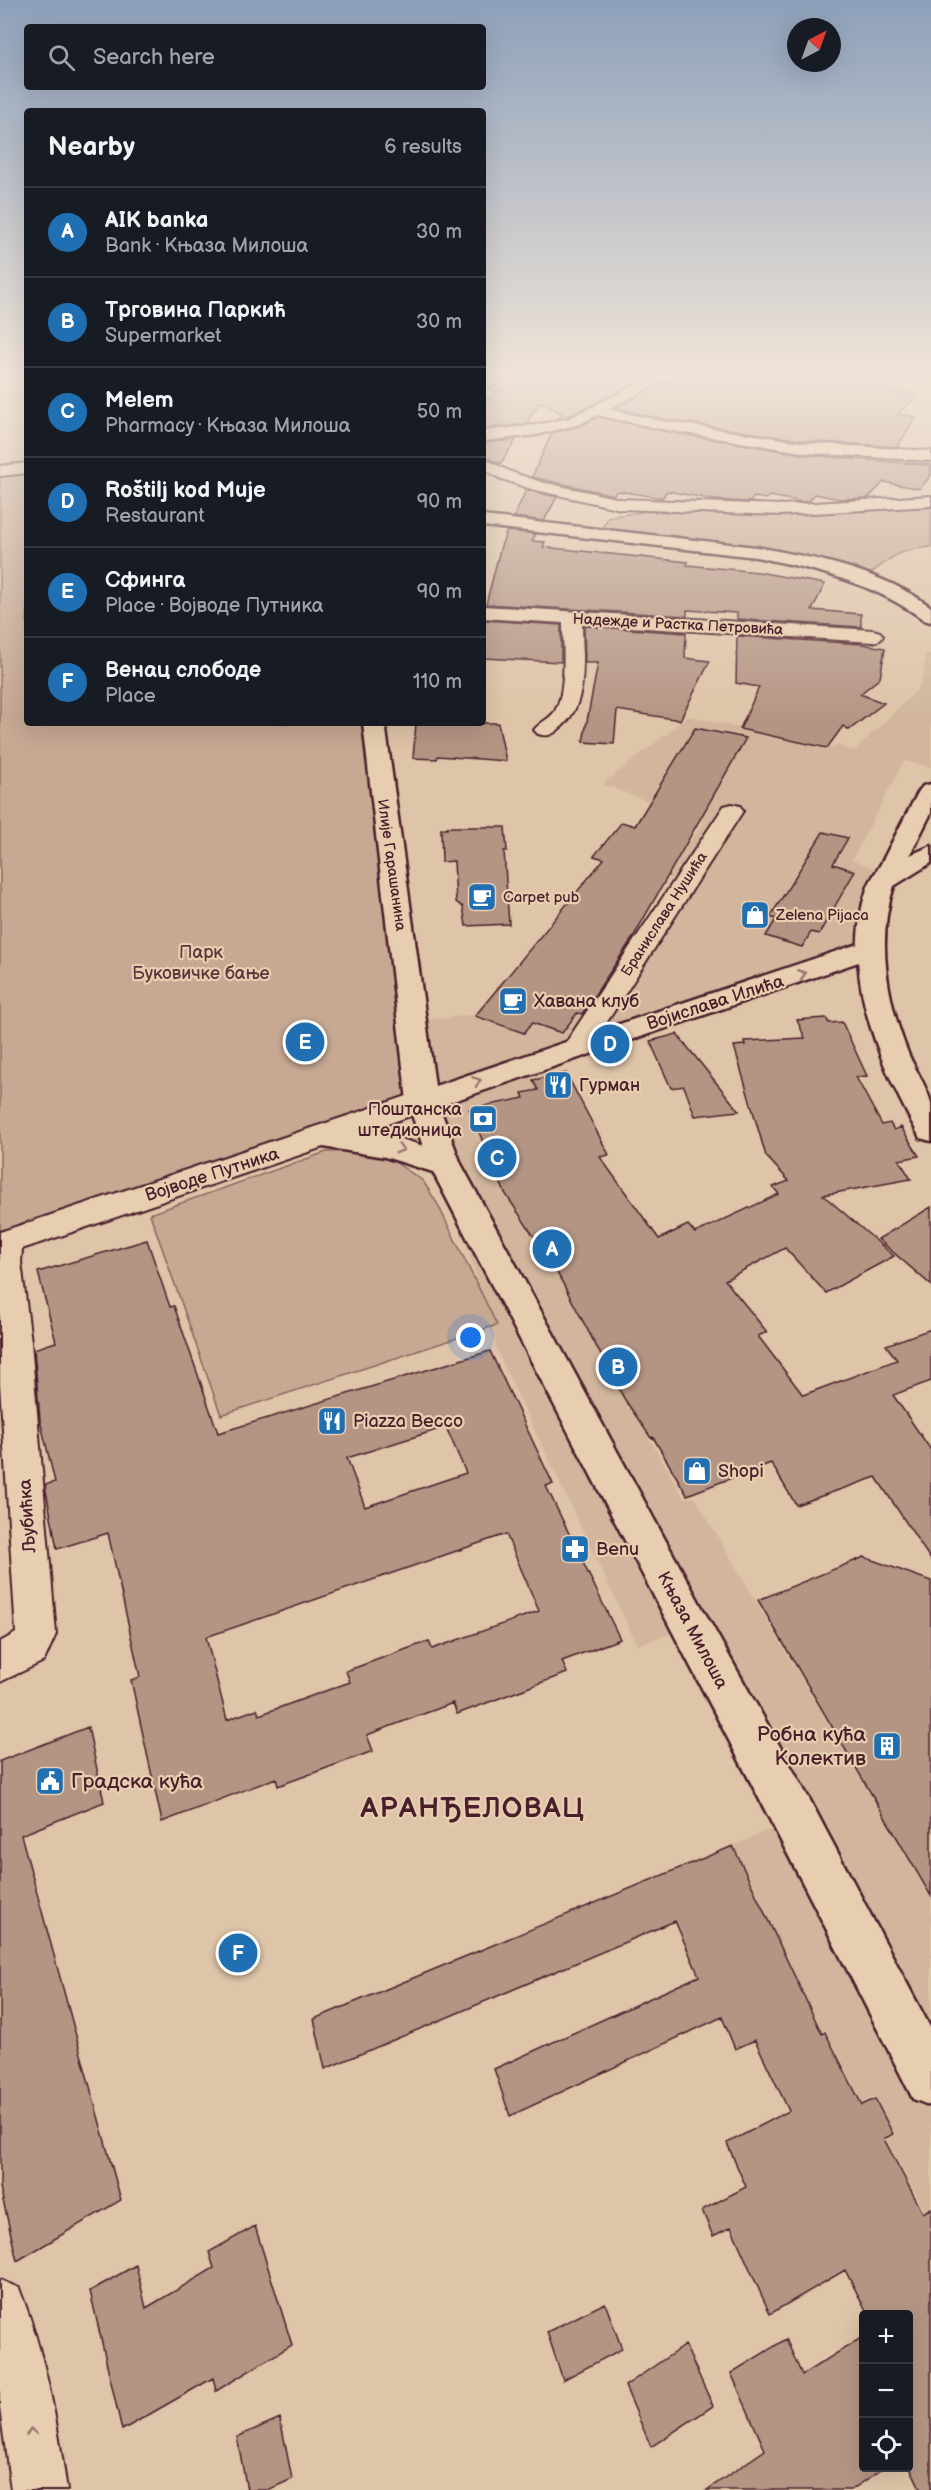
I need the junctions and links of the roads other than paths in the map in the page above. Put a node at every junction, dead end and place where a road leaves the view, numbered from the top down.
1 (543, 487) edge
2 (931, 501) edge
3 (486, 521) edge
4 (486, 612) edge
5 (931, 616) edge
6 (573, 618) junction
7 (873, 636) dead end
8 (374, 726) edge
9 (545, 730) dead end
10 (931, 791) edge
11 (732, 812) dead end
12 (931, 853) edge
13 (884, 881) junction
14 (870, 949) junction
15 (411, 1007) joint
16 (576, 1047) junction
17 (422, 1101) junction
18 (931, 1130) edge
19 (322, 1137) junction
20 (446, 1164) junction
21 (3, 1243) edge
22 (0, 1663) edge
23 (931, 2081) edge
24 (0, 2307) edge
25 (39, 2490) edge

1 - 2 street
3 - 5 street
4 - 6 street, Надежде и Растка Петровића
6 - 7 street, Надежде и Растка Петровића
6 - 9 street
8 - 15 street, Илије Гарашанина
10 - 13 street
11 - 16 street, Бранислава Нушића
12 - 13 street
13 - 14 street
16 -> 14 street, Војислава Илића
14 - 18 street
15 - 17 street, Књаза Милоша
17 -> 16 street, Војислава Илића
17 - 19 street, Војводе Путника
17 - 20 street, Књаза Милоша
19 -> 20 street
19 - 21 street, Војводе Путника
20 - 23 street, Књаза Милоша
21 - 22 street, Љубићка
25 -> 24 street

